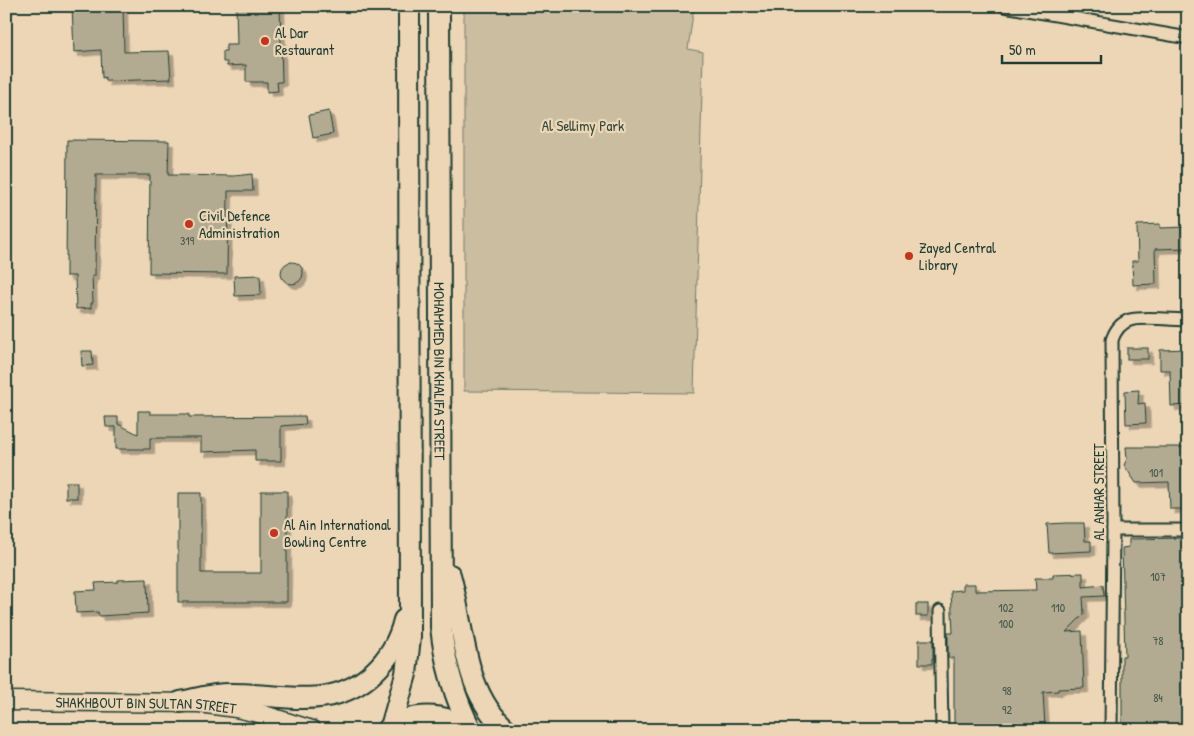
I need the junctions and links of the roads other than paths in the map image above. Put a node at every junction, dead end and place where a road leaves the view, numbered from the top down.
1 (409, 6) edge
2 (439, 6) edge
3 (1004, 6) edge
4 (1188, 38) edge
5 (1188, 320) edge
6 (1113, 530) junction
7 (1188, 530) edge
8 (441, 548) junction
9 (411, 592) junction
10 (940, 611) dead end
11 (6, 701) edge
12 (180, 702) junction
13 (389, 728) edge
14 (312, 730) edge
15 (470, 730) edge
16 (507, 730) edge
17 (942, 730) edge
18 (1111, 730) edge

1 - 9 highway, MOHAMMED BIN KHALIFA STREET
2 - 8 highway, MOHAMMED BIN KHALIFA STREET
3 - 4 street
5 - 6 street, AL ANHAR STREET
6 - 7 street
6 - 18 street, AL ANHAR STREET
8 - 15 highway, MOHAMMED BIN KHALIFA STREET
8 - 16 highway
9 - 12 highway
9 - 13 highway, MOHAMMED BIN KHALIFA STREET
10 - 17 street
11 - 12 main road, SHAKHBOUT BIN SULTAN STREET
12 - 14 main road, SHAKHBOUT BIN SULTAN STREET
13 - 15 highway

